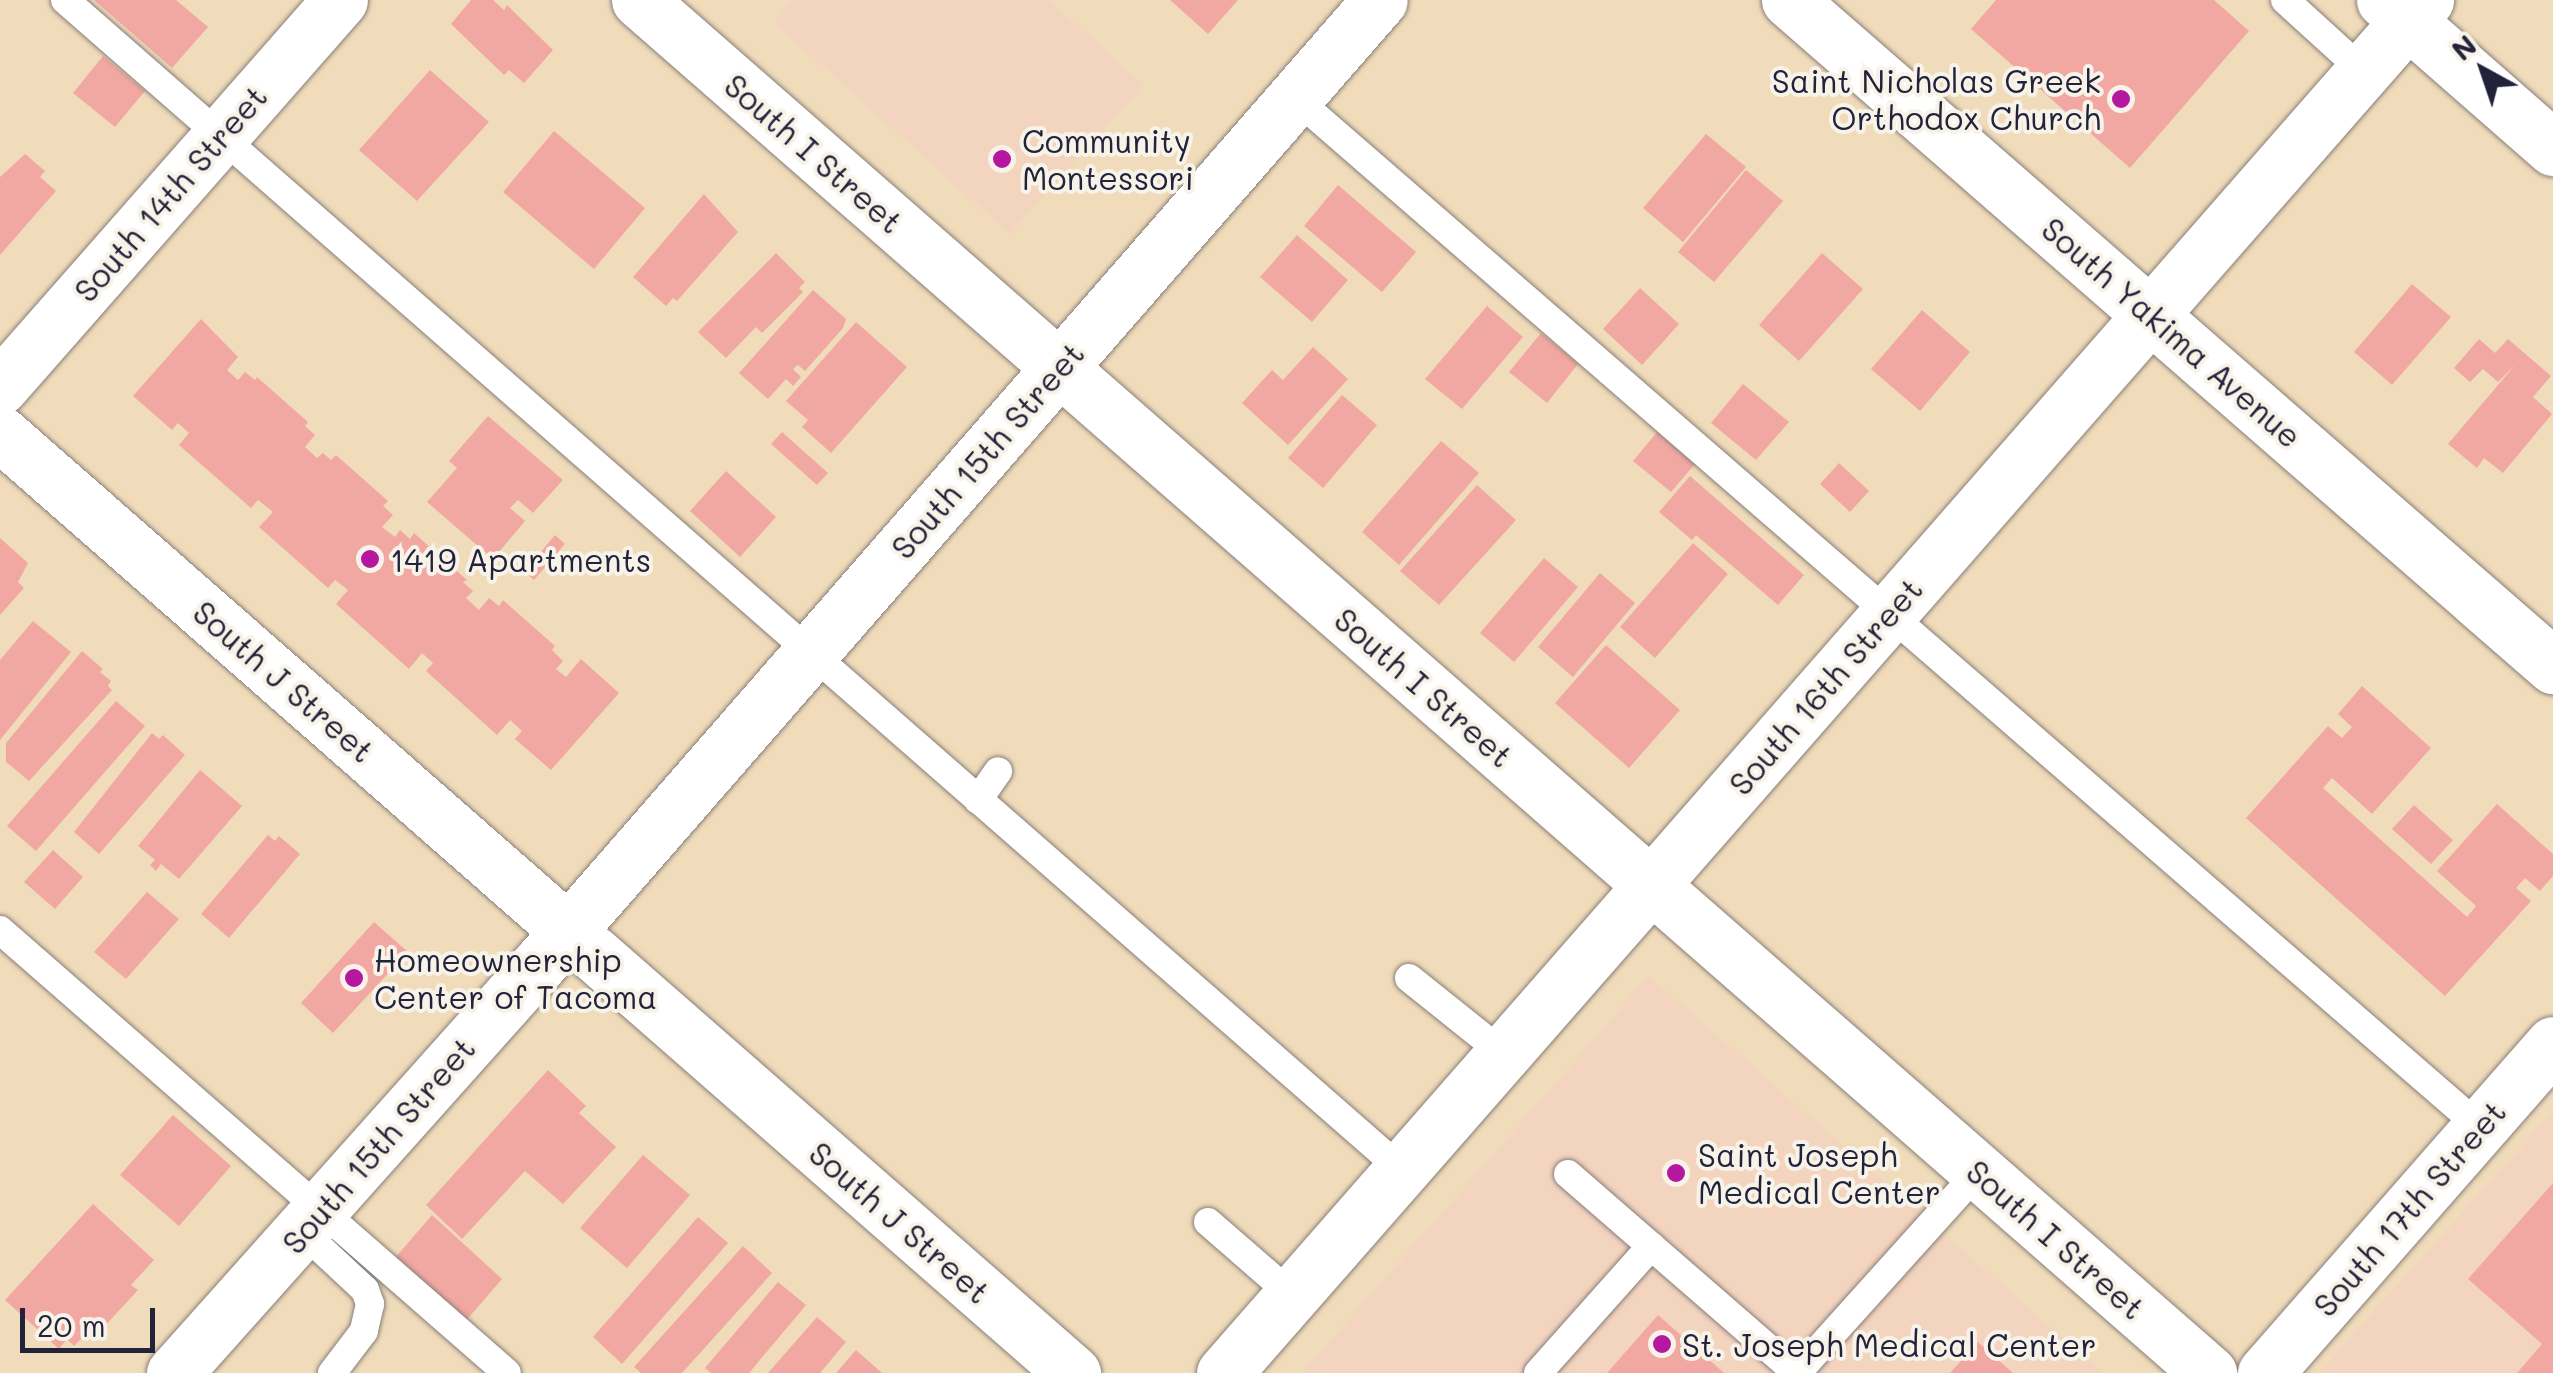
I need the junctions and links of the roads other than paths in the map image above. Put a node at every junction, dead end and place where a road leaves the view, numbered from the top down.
1 (66, 0) edge
2 (340, 0) edge
3 (638, 0) edge
4 (1380, 0) edge
5 (1790, 0) edge
6 (2284, 0) edge
7 (2406, 7) edge
8 (2363, 71) junction
9 (1294, 98) junction
10 (220, 137) junction
11 (2553, 148) edge
12 (2151, 313) junction
13 (1059, 368) junction
14 (0, 386) edge
15 (0, 433) edge
16 (1890, 612) junction
17 (809, 653) junction
18 (2553, 666) edge
19 (998, 772) dead end
20 (978, 800) junction
21 (1652, 886) junction
22 (0, 930) edge
23 (573, 936) junction
24 (1410, 978) dead end
25 (2553, 1044) edge
26 (1504, 1054) junction
27 (2480, 1127) junction
28 (1402, 1170) junction
29 (1978, 1172) junction
30 (1568, 1174) dead end
31 (311, 1222) junction
32 (1208, 1222) dead end
33 (1651, 1246) junction
34 (1292, 1295) junction
35 (174, 1373) edge
36 (332, 1373) edge
37 (507, 1373) edge
38 (1073, 1373) edge
39 (1224, 1373) edge
40 (1538, 1373) edge
41 (2209, 1373) edge
42 (2265, 1373) edge

1 - 10 lane
2 - 10 street, South 14th Street
3 - 13 street, South I Street
4 - 9 street, South 15th Street
5 - 12 street, South Yakima Avenue
6 - 8 lane
7 - 8 street, South 16th Street
7 - 11 street
8 - 12 street, South 16th Street
9 - 13 street, South 15th Street
9 - 16 lane
10 - 14 street, South 14th Street
10 - 17 lane
12 - 16 street, South 16th Street
12 - 18 street, South Yakima Avenue
13 - 17 street, South 15th Street
13 - 21 street, South I Street
15 - 23 street, South J Street
16 - 21 street, South 16th Street
16 - 27 lane
17 - 20 lane
17 - 23 street, South 15th Street
19 - 20 lane
20 - 28 lane
21 - 26 street, South 16th Street
21 - 29 street, South I Street
22 - 31 lane
23 - 31 street, South 15th Street
23 - 38 street, South J Street
24 - 26 lane
25 - 27 street, South 17th Street
26 - 28 street, South 16th Street
27 - 42 street, South 17th Street
28 - 34 street, South 16th Street
29 - 33 lane
29 - 41 street, South I Street
30 - 33 lane
31 - 35 street, South 15th Street
31 - 36 lane
31 - 37 lane
32 - 34 lane
33 - 40 lane
34 - 39 street, South 16th Street

